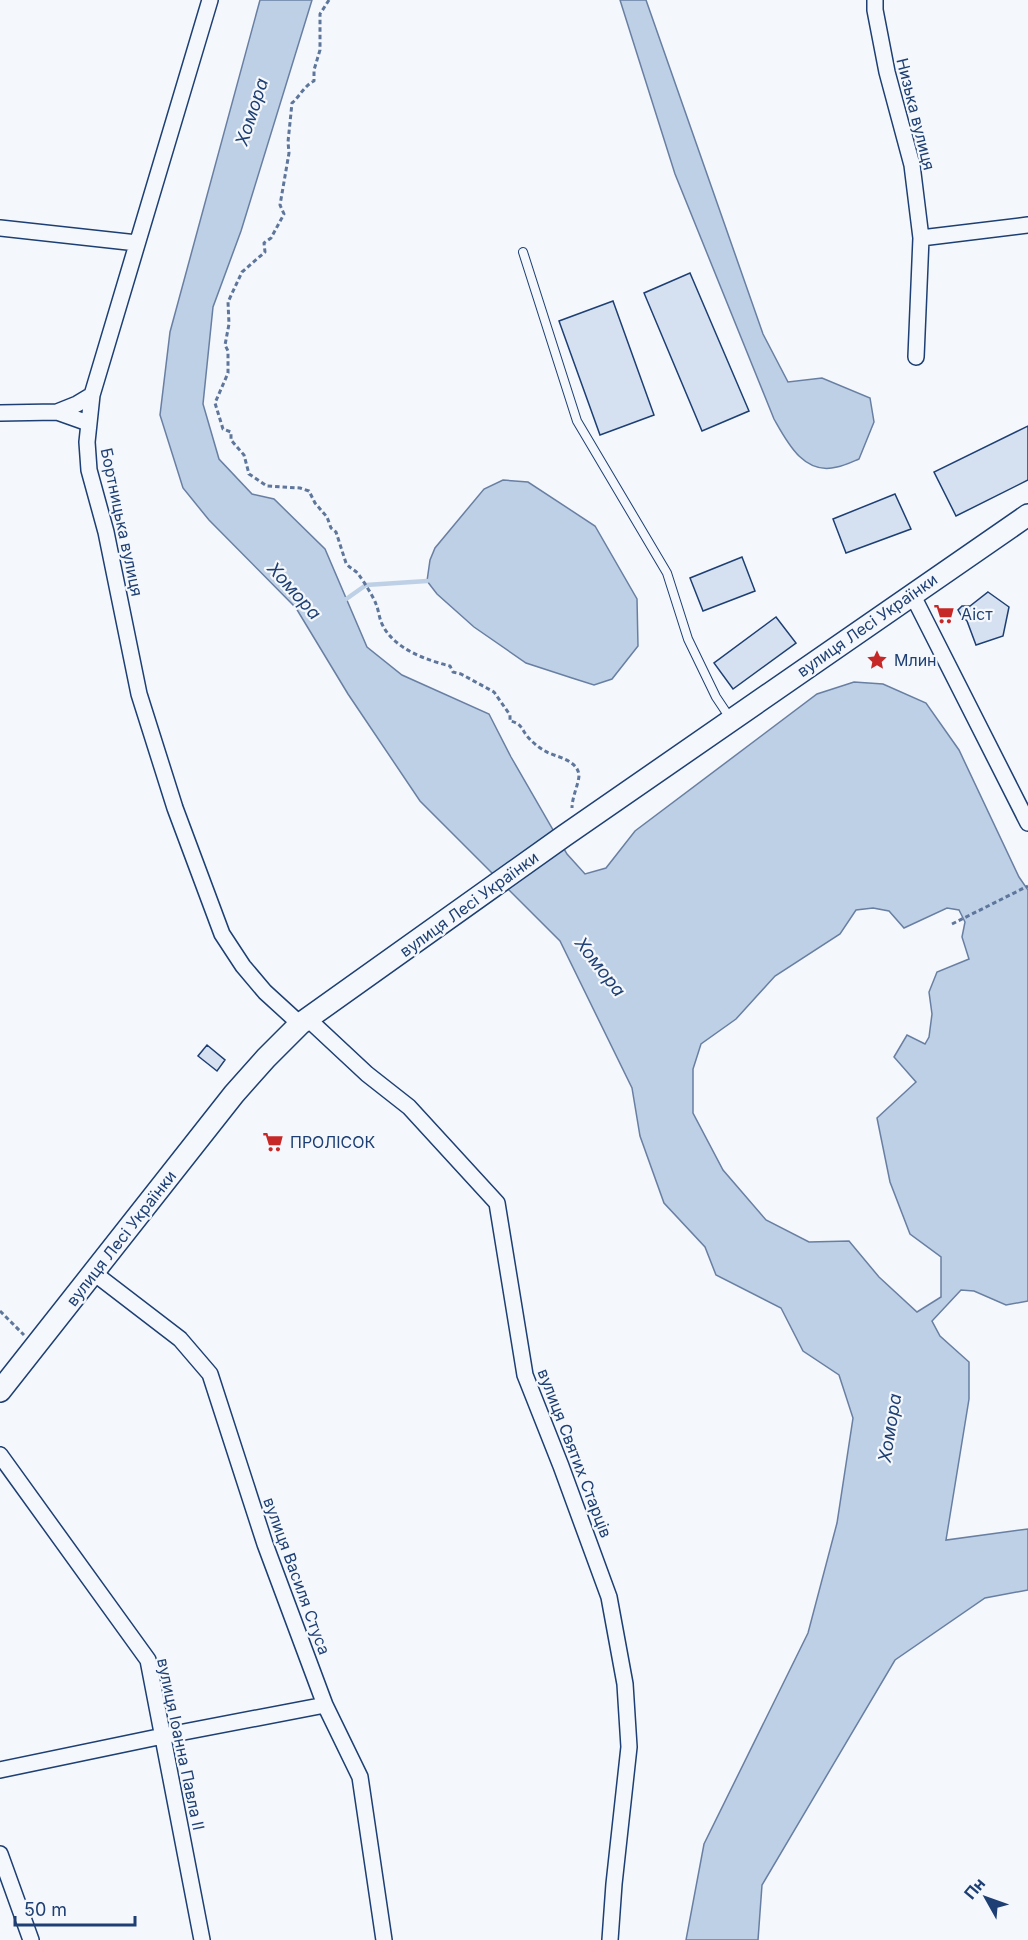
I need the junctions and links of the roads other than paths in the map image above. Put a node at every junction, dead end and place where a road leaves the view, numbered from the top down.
1 (210, 0) edge
2 (875, 0) edge
3 (1028, 225) edge
4 (0, 228) edge
5 (921, 238) junction
6 (137, 243) junction
7 (523, 252) dead end
8 (916, 357) dead end
9 (92, 395) junction
10 (57, 412) junction
11 (0, 413) edge
12 (88, 423) junction
13 (1028, 515) edge
14 (912, 594) junction
15 (731, 720) junction
16 (1028, 823) edge
17 (304, 1022) junction
18 (94, 1273) junction
19 (0, 1391) edge
20 (0, 1455) edge
21 (325, 1705) junction
22 (163, 1736) junction
23 (0, 1770) edge
24 (0, 1854) edge
25 (32, 1940) edge
26 (202, 1940) edge
27 (384, 1940) edge
28 (610, 1940) edge

1 - 6 street, Бортницька вулиця
2 - 5 street, Низька вулиця
3 - 5 street
4 - 6 street
5 - 8 street, Низька вулиця
6 - 9 street, Бортницька вулиця
7 - 15 lane
9 - 10 street
9 - 12 street, Бортницька вулиця
10 - 11 street
10 - 12 street
12 - 17 street, Бортницька вулиця
13 - 14 main road, вулиця Лесі Українки
14 - 15 main road, вулиця Лесі Українки
14 - 16 street
15 - 17 main road, вулиця Лесі Українки
17 - 18 main road, вулиця Лесі Українки
17 - 28 street, вулиця Святих Старців
18 - 19 main road, вулиця Лесі Українки
18 - 21 street, вулиця Василя Стуса
20 - 22 street, вулиця Іоанна Павла II
21 - 22 street
21 - 27 street, вулиця Василя Стуса
22 - 23 street
22 - 26 street, вулиця Іоанна Павла II
24 - 25 street

